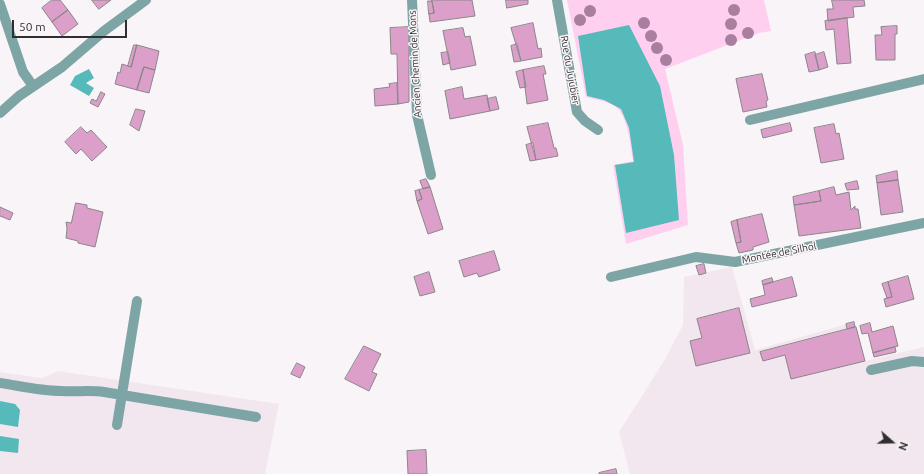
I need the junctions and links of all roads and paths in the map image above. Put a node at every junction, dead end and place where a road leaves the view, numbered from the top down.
1 (146, 0) edge
2 (412, 0) edge
3 (557, 0) edge
4 (0, 4) edge
5 (924, 80) edge
6 (33, 86) junction
7 (0, 113) edge
8 (750, 120) dead end
9 (598, 130) dead end
10 (431, 175) dead end
11 (924, 223) edge
12 (611, 277) dead end
13 (138, 301) dead end
14 (924, 362) edge
15 (871, 370) dead end
16 (0, 383) edge
17 (122, 395) junction
18 (256, 417) dead end
19 (116, 425) dead end

1 - 6 street
2 - 10 street, Ancien Chemin de Mons
3 - 9 street, Rue du Jujubier
4 - 6 street
5 - 8 street
6 - 7 street
11 - 12 street, Montée de Silhol
13 - 17 street
14 - 15 street
16 - 17 street
17 - 18 street
17 - 19 street

